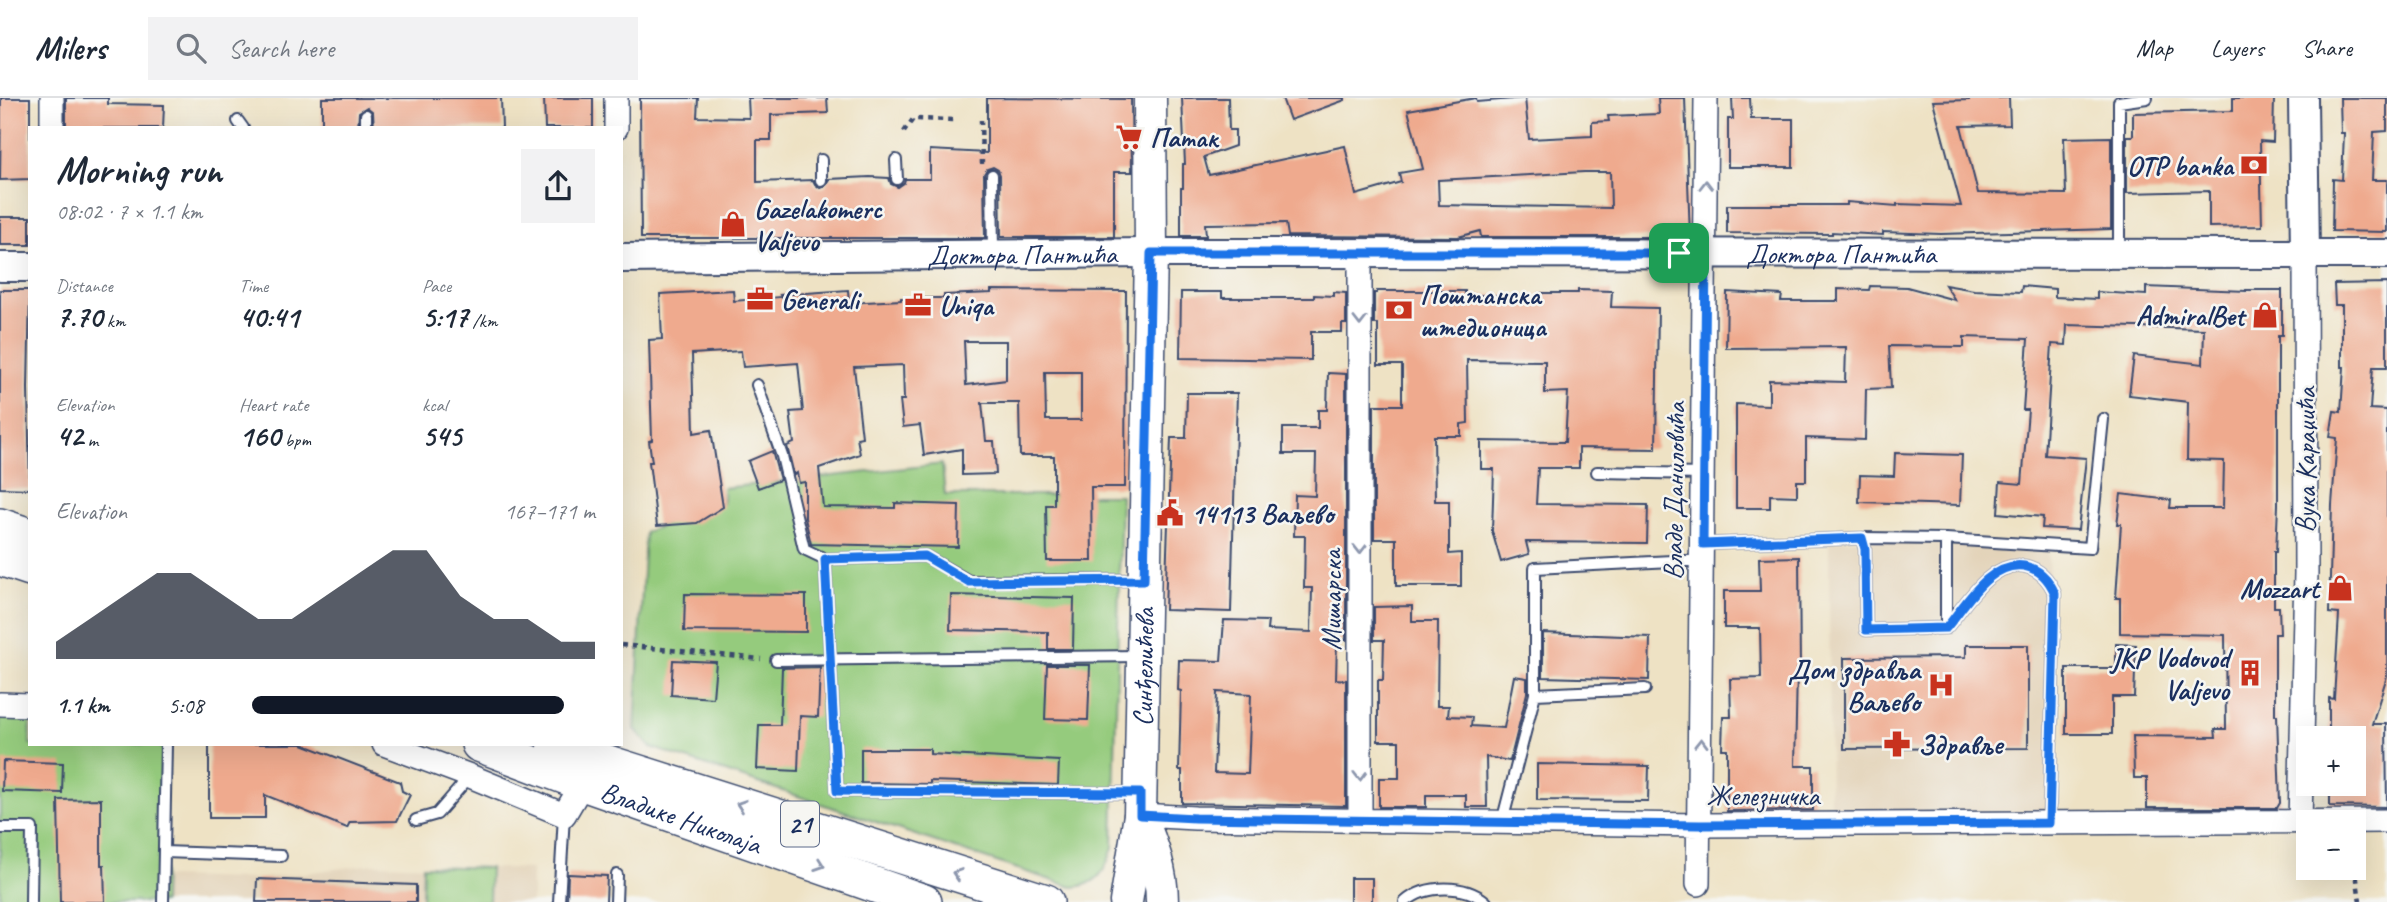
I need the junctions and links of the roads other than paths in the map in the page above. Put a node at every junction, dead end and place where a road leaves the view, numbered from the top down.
1 (52, 98) edge
2 (616, 98) edge
3 (1150, 98) edge
4 (1706, 98) edge
5 (2147, 98) edge
6 (2303, 98) edge
7 (366, 115) dead end
8 (52, 126) edge
9 (366, 126) edge
10 (616, 126) edge
11 (821, 160) dead end
12 (897, 160) dead end
13 (992, 175) road end
14 (897, 179) dead end
15 (821, 180) dead end
16 (1151, 253) junction
17 (1360, 253) junction
18 (1706, 253) junction
19 (2119, 253) junction
20 (2305, 254) junction
21 (2387, 254) edge
22 (993, 255) junction
23 (623, 258) edge
24 (0, 267) edge
25 (28, 267) edge
26 (757, 384) dead end
27 (2103, 419) dead end
28 (1597, 472) dead end
29 (1704, 474) junction
30 (0, 526) edge
31 (28, 535) edge
32 (1862, 538) junction
33 (1946, 539) junction
34 (1703, 552) junction
35 (0, 558) edge
36 (825, 559) junction
37 (28, 567) edge
38 (1144, 580) junction
39 (1946, 628) junction
40 (1143, 656) junction
41 (829, 659) junction
42 (776, 660) road end
43 (1645, 689) dead end
44 (1535, 694) junction
45 (0, 704) edge
46 (28, 705) edge
47 (166, 746) edge
48 (395, 746) edge
49 (567, 746) edge
50 (614, 754) edge
51 (475, 760) edge
52 (583, 783) junction
53 (1140, 804) junction
54 (2300, 810) edge
55 (564, 815) junction
56 (416, 820) dead end
57 (1360, 820) junction
58 (2366, 821) edge
59 (2387, 821) edge
60 (1502, 822) junction
61 (2296, 822) edge
62 (2049, 823) junction
63 (1700, 825) junction
64 (0, 828) edge
65 (164, 852) junction
66 (281, 856) dead end
67 (617, 876) dead end
68 (1698, 884) dead end
69 (31, 902) edge
70 (163, 902) edge
71 (559, 902) edge
72 (616, 902) edge
73 (924, 902) edge
74 (1046, 902) edge
75 (1126, 902) edge
76 (1163, 902) edge
77 (1405, 902) edge
78 (1486, 902) edge

1 - 8 street
2 - 10 street
3 - 16 main road, Синђелићева
18 -> 4 street, Владе Даниловића
5 - 19 lane
6 - 20 street, Вука Караџића
7 - 9 lane
11 - 15 lane
12 - 14 lane
13 - 22 lane
16 - 17 street, Доктора Пантића
16 - 22 street, Доктора Пантића
16 - 38 main road, Синђелићева
17 - 18 street, Доктора Пантића
17 -> 57 street, Мишарска
18 - 19 street, Доктора Пантића
18 - 29 street, Владе Даниловића
19 - 20 street, Доктора Пантића
20 - 21 street, Доктора Пантића
20 - 54 street, Вука Караџића
22 - 23 street, Доктора Пантића
24 - 25 street
26 - 36 lane
27 - 33 lane
28 - 29 lane
29 - 34 street, Владе Даниловића
30 - 31 main road
32 - 33 lane
32 - 34 lane
32 - 39 lane
33 - 39 lane
34 - 44 lane
63 -> 34 street, Владе Даниловића
35 - 37 main road
36 - 38 lane
36 - 41 lane
38 - 40 main road, Синђелићева
39 - 62 lane
40 - 41 lane
40 - 53 main road, Синђелићева
41 - 42 lane
41 - 53 lane
43 - 44 lane
44 - 60 lane
45 - 46 street
47 - 65 lane
48 - 51 street
49 - 50 main road, Владике Николаја / 21
74 -> 50 main road, Владике Николаја / 21
51 - 52 main road, Владике Николаја / 21
51 - 55 street
51 - 56 lane
52 - 55 street
52 -> 73 main road, Владике Николаја / 21
53 - 57 street, Железничка
53 - 75 main road, Синђелићева
53 - 76 main road, Синђелићева
55 - 71 lane
57 - 60 street, Железничка
58 - 59 street, Железничка
60 - 63 street, Железничка
61 - 62 street, Железничка
62 - 63 street, Железничка
63 - 68 street, Владе Даниловића
64 - 69 lane
65 - 66 lane
65 - 70 lane
67 - 72 lane
77 - 78 lane

